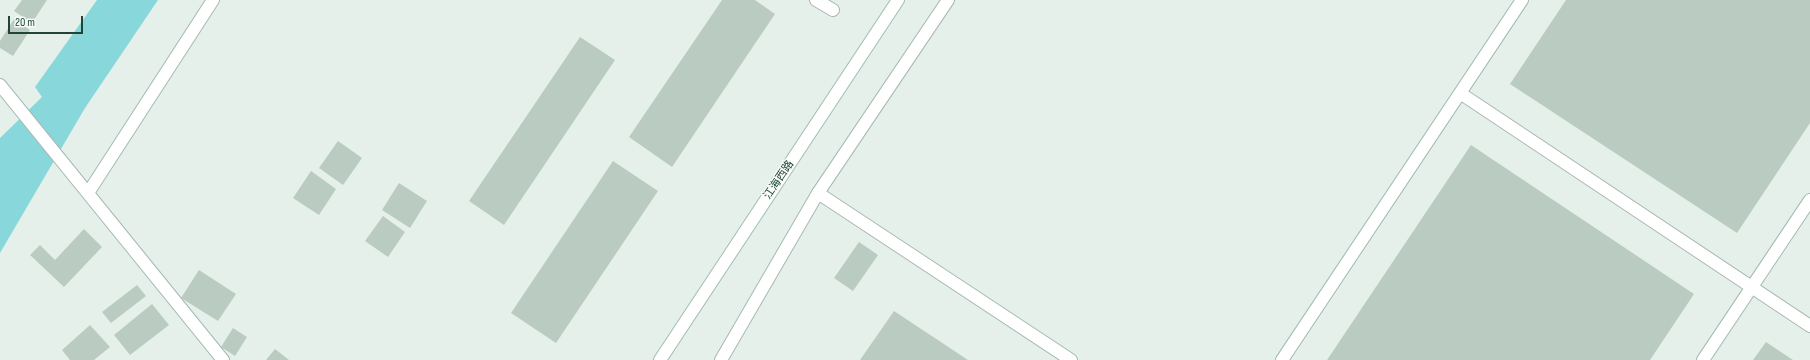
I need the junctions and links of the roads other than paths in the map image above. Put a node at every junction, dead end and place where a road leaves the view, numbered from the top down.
1 (213, 0) edge
2 (816, 0) edge
3 (898, 0) edge
4 (948, 0) edge
5 (1522, 0) edge
6 (833, 10) dead end
7 (0, 85) edge
8 (1460, 93) junction
9 (88, 193) junction
10 (818, 194) junction
11 (1810, 200) edge
12 (1752, 287) junction
13 (1810, 326) edge
14 (223, 360) edge
15 (660, 360) edge
16 (722, 360) edge
17 (1071, 360) edge
18 (1282, 360) edge
19 (1703, 360) edge

1 - 9 street
2 - 6 street
3 - 15 street, 江海西路
4 - 10 street
5 - 8 street
7 - 9 street
8 - 12 street
8 - 18 street
9 - 14 street
10 - 16 street
10 - 17 street
11 - 12 street
12 - 13 street
12 - 19 street

